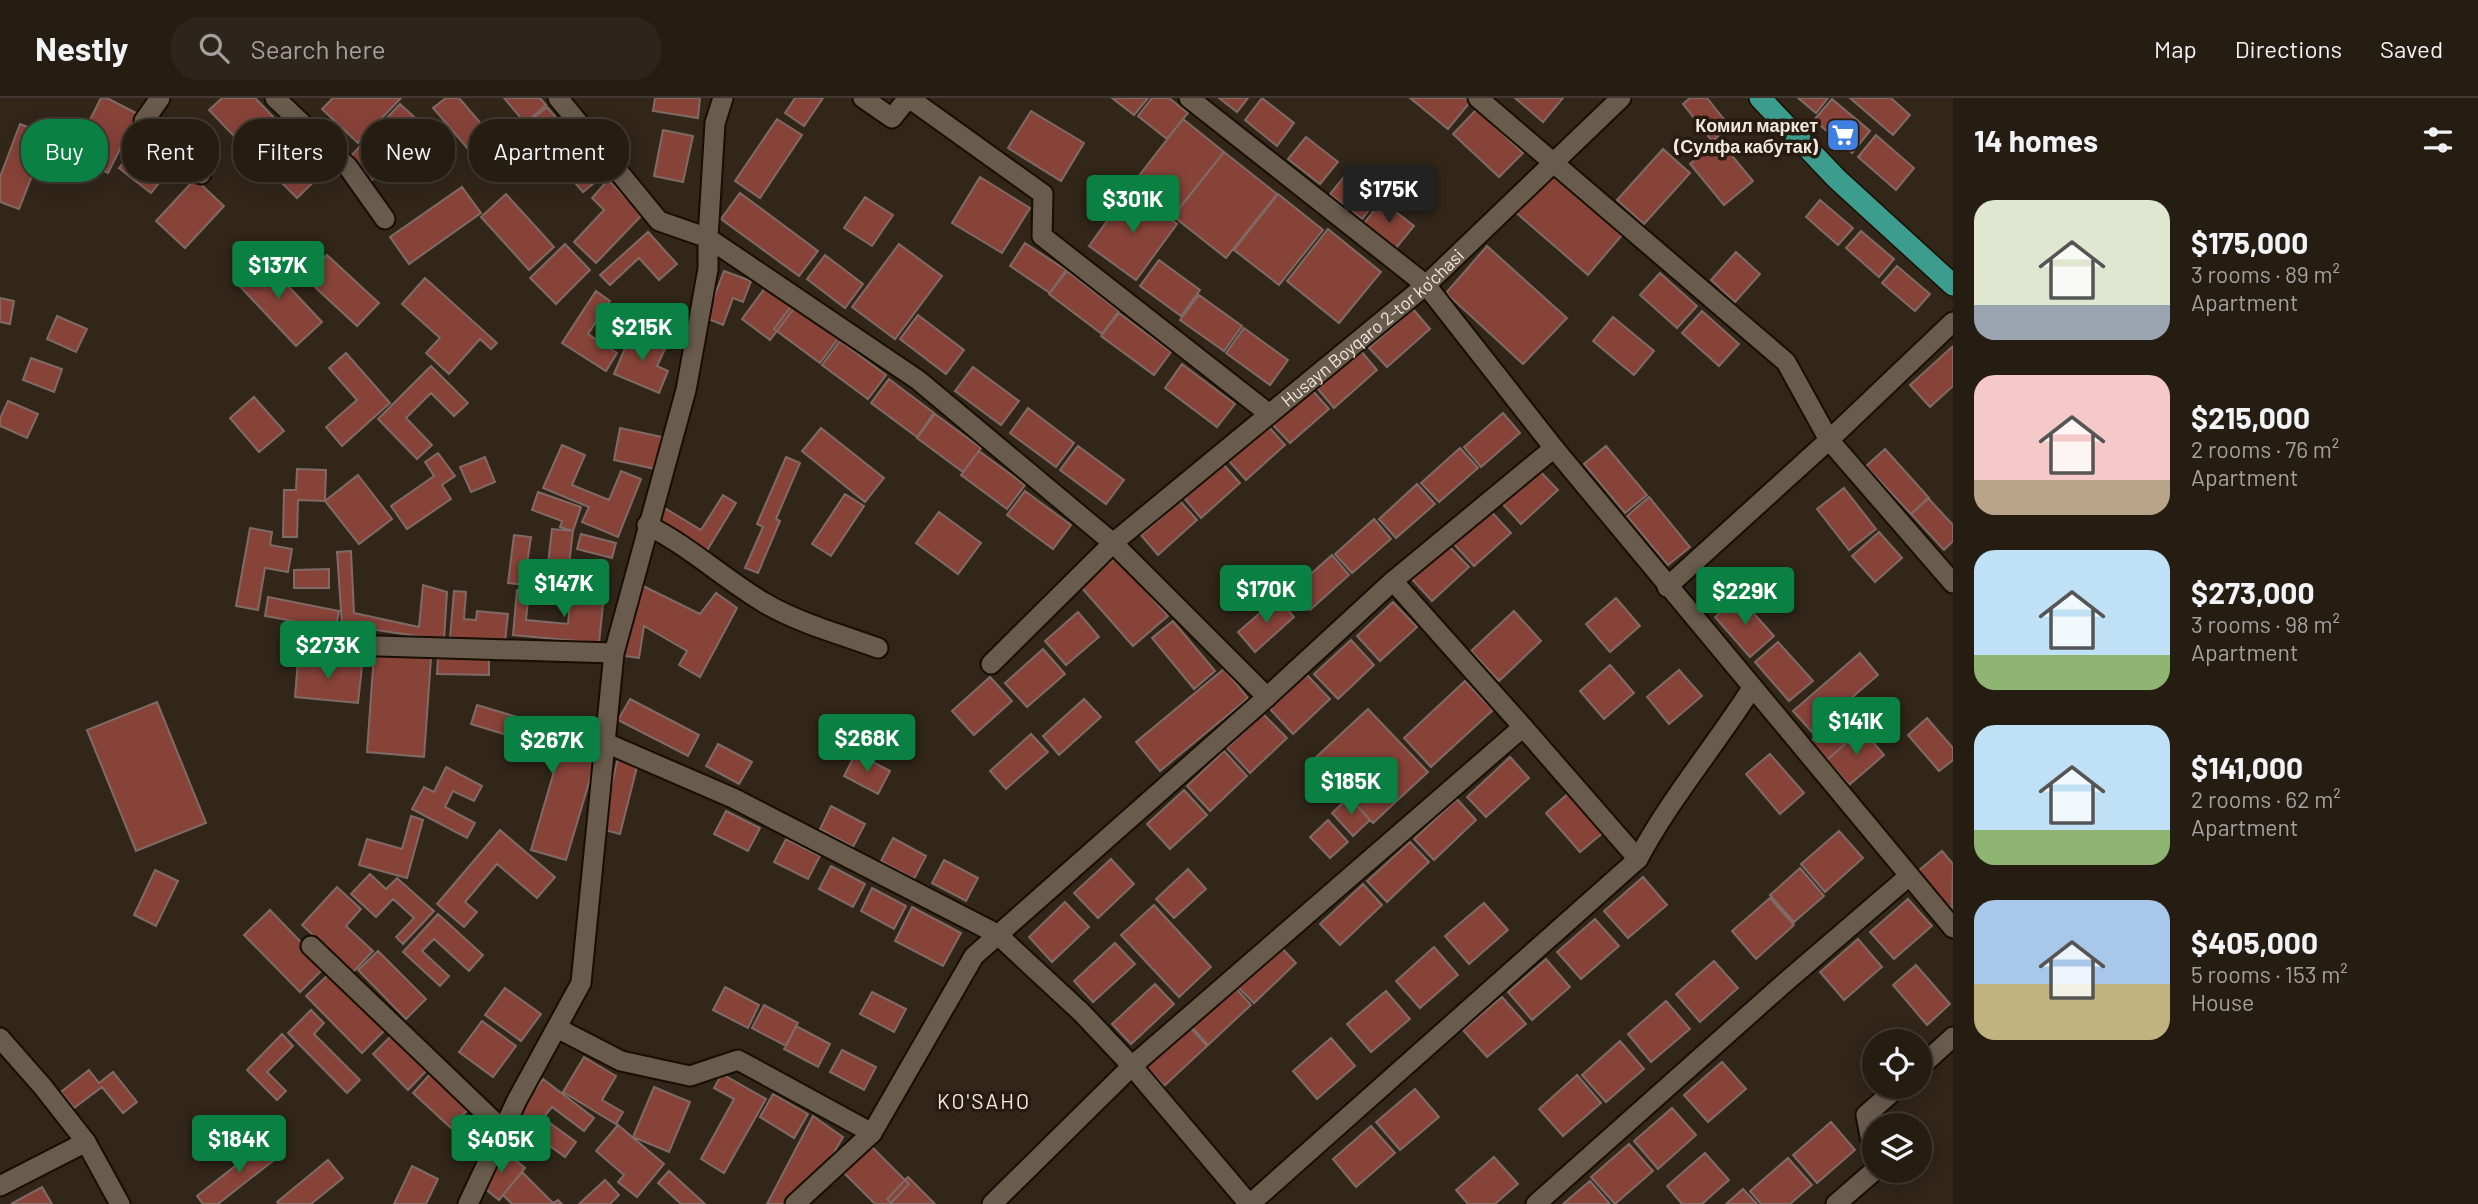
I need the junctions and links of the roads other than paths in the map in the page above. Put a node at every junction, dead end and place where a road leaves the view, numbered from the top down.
1 (160, 98) edge
2 (275, 98) edge
3 (558, 98) edge
4 (723, 98) edge
5 (863, 98) edge
6 (909, 98) edge
7 (1189, 98) edge
8 (1478, 98) edge
9 (1621, 98) edge
10 (1760, 98) edge
11 (145, 119) edge
12 (1552, 163) junction
13 (384, 219) dead end
14 (708, 238) junction
15 (1426, 285) junction
16 (1953, 285) edge
17 (1953, 322) edge
18 (1268, 413) junction
19 (1829, 440) junction
20 (1554, 448) junction
21 (647, 525) junction
22 (1113, 542) junction
23 (1393, 581) junction
24 (1953, 583) edge
25 (1667, 587) junction
26 (312, 644) dead end
27 (878, 648) dead end
28 (614, 653) junction
29 (991, 664) dead end
30 (1752, 688) junction
31 (1267, 697) junction
32 (1523, 727) junction
33 (606, 743) junction
34 (1638, 859) junction
35 (1909, 876) junction
36 (1953, 928) edge
37 (997, 934) junction
38 (311, 946) dead end
39 (557, 1028) junction
40 (1953, 1037) edge
41 (0, 1038) edge
42 (1932, 1056) edge
43 (1132, 1066) junction
44 (1884, 1099) edge
45 (1868, 1113) edge
46 (503, 1130) junction
47 (872, 1133) junction
48 (86, 1142) junction
49 (1862, 1181) edge
50 (0, 1186) edge
51 (120, 1204) edge
52 (468, 1204) edge
53 (795, 1204) edge
54 (992, 1204) edge
55 (1250, 1204) edge
56 (1536, 1204) edge
57 (1836, 1204) edge

1 - 11 street
2 - 13 street
3 - 14 street
4 - 14 street
5 - 6 street
6 - 18 street
7 - 15 street
8 - 12 street
9 - 12 street, Husayn Boyqaro 2-tor ko'chasi
10 - 16 main road
12 - 15 street, Husayn Boyqaro 2-tor ko'chasi
12 - 19 street
14 - 21 street
14 - 22 street
15 - 18 street, Husayn Boyqaro 2-tor ko'chasi
15 - 20 street
17 - 19 street
18 - 22 street, Husayn Boyqaro 2-tor ko'chasi
19 - 24 street
19 - 25 street
20 - 23 street
20 - 25 street
21 - 27 street
21 - 28 street
22 - 29 street, Husayn Boyqaro 2-tor ko'chasi
22 - 31 street
23 - 31 street
23 - 32 street
25 - 30 street
26 - 28 street
28 - 33 street
30 - 34 street
30 - 35 street
31 - 37 street
32 - 34 street
32 - 43 street
33 - 37 street
33 - 39 street
34 - 55 street
35 - 36 street
35 - 56 street
37 - 43 street
37 - 47 street
38 - 46 street
39 - 46 street
39 - 47 street
40 - 42 street
41 - 48 street
43 - 54 street
43 - 55 street
44 - 45 street
46 - 52 street
47 - 53 street
48 - 50 street
48 - 51 street
49 - 57 street

